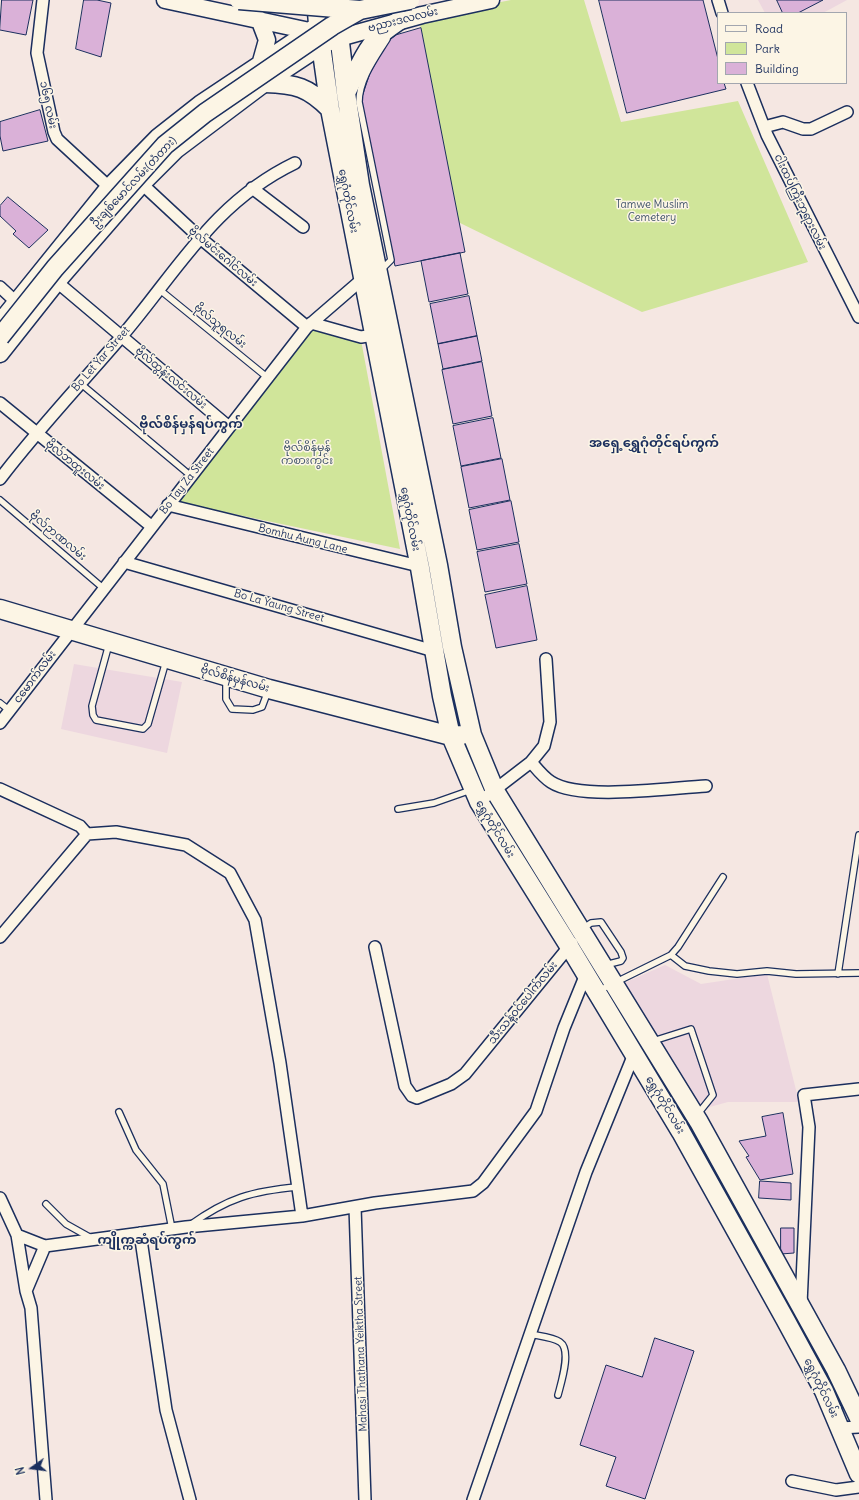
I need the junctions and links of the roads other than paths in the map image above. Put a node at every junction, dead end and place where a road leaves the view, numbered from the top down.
1 (43, 0) edge
2 (166, 0) edge
3 (239, 0) edge
4 (262, 0) edge
5 (378, 0) edge
6 (410, 0) edge
7 (491, 0) edge
8 (718, 0) edge
9 (360, 10) junction
10 (722, 12) edge
11 (259, 19) junction
12 (400, 20) junction
13 (324, 22) edge
14 (260, 65) junction
15 (265, 83) junction
16 (747, 84) edge
17 (346, 93) junction
18 (330, 109) junction
19 (847, 112) dead end
20 (764, 127) junction
21 (295, 163) dead end
22 (142, 184) junction
23 (109, 187) junction
24 (252, 188) junction
25 (303, 227) dead end
26 (199, 237) junction
27 (371, 275) junction
28 (57, 282) junction
29 (0, 286) edge
30 (160, 290) junction
31 (15, 301) junction
32 (859, 318) edge
33 (0, 323) edge
34 (309, 325) junction
35 (383, 334) junction
36 (8, 336) edge
37 (122, 336) junction
38 (0, 354) edge
39 (268, 378) junction
40 (80, 383) junction
41 (0, 403) edge
42 (229, 427) junction
43 (36, 433) junction
44 (191, 476) junction
45 (0, 479) edge
46 (0, 500) edge
47 (168, 505) junction
48 (151, 526) junction
49 (124, 562) junction
50 (438, 565) junction
51 (420, 568) junction
52 (104, 588) junction
53 (0, 609) edge
54 (70, 631) junction
55 (110, 642) junction
56 (434, 651) junction
57 (167, 659) junction
58 (546, 659) dead end
59 (226, 676) junction
60 (269, 689) junction
61 (0, 703) edge
62 (10, 711) junction
63 (0, 723) edge
64 (472, 735) junction
65 (451, 736) junction
66 (531, 762) junction
67 (706, 786) dead end
68 (0, 789) edge
69 (495, 791) junction
70 (476, 796) junction
71 (398, 809) dead end
72 (86, 834) junction
73 (859, 835) edge
74 (723, 877) dead end
75 (583, 932) junction
76 (0, 937) edge
77 (569, 946) junction
78 (374, 947) dead end
79 (671, 955) junction
80 (602, 964) junction
81 (859, 973) edge
82 (586, 974) junction
83 (838, 974) junction
84 (614, 983) junction
85 (596, 992) junction
86 (650, 1042) junction
87 (634, 1054) junction
88 (859, 1089) edge
89 (119, 1112) dead end
90 (696, 1117) junction
91 (298, 1187) junction
92 (0, 1198) edge
93 (46, 1204) dead end
94 (355, 1207) junction
95 (302, 1216) junction
96 (186, 1227) junction
97 (172, 1229) junction
98 (140, 1233) junction
99 (17, 1235) junction
100 (93, 1239) junction
101 (45, 1246) junction
102 (26, 1292) junction
103 (801, 1309) junction
104 (530, 1334) junction
105 (558, 1395) dead end
106 (859, 1418) edge
107 (859, 1427) edge
108 (840, 1428) junction
109 (859, 1474) edge
110 (792, 1481) dead end
111 (859, 1487) edge
112 (46, 1500) edge
113 (190, 1500) edge
114 (365, 1500) edge
115 (473, 1500) edge

1 - 23 street, ၁၆၅ လမ်း
2 - 11 main road
3 - 9 main road, bridge
4 - 13 main road
5 - 13 main road
6 - 9 main road, bridge
7 - 12 main road, ဗညားဒလလမ်း
8 - 10 street
9 - 13 main road, ဦးချစ်မောင်လမ်း(တံတား), bridge
11 - 13 main road
11 - 14 main road
12 - 13 main road, ဗညားဒလလမ်း
12 - 17 main road
12 - 27 lane
13 - 14 main road
13 - 15 main road
13 - 17 main road, ရွှေဂုံတိုင်လမ်း
13 - 18 main road, ရွှေဂုံတိုင်လမ်း
13 - 36 main road, ဦးချစ်မောင်လမ်း(တံတား), bridge
14 - 23 main road
15 - 18 main road
15 - 22 main road
16 - 20 street, ငါးထပ်ကြီးဘုရားလမ်း
17 - 27 main road, ရွှေဂုံတိုင်လမ်း
18 - 27 main road, ရွှေဂုံတိုင်လမ်း
19 - 20 street
20 - 32 street, ငါးထပ်ကြီးဘုရားလမ်း
21 - 24 street, Bo Let Yar Street
22 - 26 street, ဗိုလ်မင်းဂေါင်လမ်း
22 - 28 main road
23 - 31 main road
24 - 25 street
24 - 26 street, Bo Let Yar Street
26 - 30 street, Bo Let Yar Street
26 - 34 street, ဗိုလ်မင်းဂေါင်လမ်း
27 - 34 street, Bo Tay Za Street
27 - 35 main road, ရွှေဂုံတိုင်လမ်း
28 - 36 main road
28 - 37 street, ဗိုလ်ထွန်းလင်းလမ်း
29 - 31 street
30 - 37 street, Bo Let Yar Street
30 - 39 lane, ဗိုလ်သူရလမ်း
31 - 33 main road
33 - 36 main road
34 - 35 street
34 - 39 street, Bo Tay Za Street
35 - 50 main road, ရွှေဂုံတိုင်လမ်း
35 - 51 main road, ရွှေဂုံတိုင်လမ်း
36 - 38 main road
37 - 40 street, Bo Let Yar Street
37 - 42 street, ဗိုလ်ထွန်းလင်းလမ်း
39 - 42 street, Bo Tay Za Street
40 - 43 street, Bo Let Yar Street
40 - 44 lane
41 - 43 street, ဗိုလ်ဘထူးလမ်း
42 - 44 street, Bo Tay Za Street
43 - 45 street, Bo Let Yar Street
43 - 48 street, ဗိုလ်ဘထူးလမ်း
44 - 47 street, Bo Tay Za Street
46 - 52 lane, ဗိုလ်ဉာဏလမ်း
47 - 48 street, Bo Tay Za Street
47 - 51 street, Bomhu Aung Lane
48 - 49 street, Bo Tay Za Street
49 - 52 street, Bo Tay Za Street
49 - 56 street, Bo La Yaung Street
50 - 51 street, Bomhu Aung Lane
50 - 64 main road, ရွှေဂုံတိုင်လမ်း
51 - 56 main road, ရွှေဂုံတိုင်လမ်း
52 - 54 street, Bo Tay Za Street
53 - 54 main road, ဗိုလ်စိန်မှန်လမ်း
54 - 55 main road, ဗိုလ်စိန်မှန်လမ်း
54 - 62 street, ငမောက်လမ်း
55 - 57 main road, ဗိုလ်စိန်မှန်လမ်း
55 - 57 lane
56 - 65 main road, ရွှေဂုံတိုင်လမ်း
57 - 59 main road, ဗိုလ်စိန်မှန်လမ်း
58 - 66 street
59 - 60 main road, ဗိုလ်စိန်မှန်လမ်း
59 - 60 lane
60 - 65 main road, ဗိုလ်စိန်မှန်လမ်း
61 - 62 lane
62 - 63 street, ငမောက်လမ်း
64 - 65 main road, ဗိုလ်စိန်မှန်လမ်း
64 - 69 main road, ရွှေဂုံတိုင်လမ်း
65 - 70 main road, ရွှေဂုံတိုင်လမ်း
66 - 67 street
66 - 69 street
68 - 72 street
69 - 70 street
69 - 75 main road, ရွှေဂုံတိုင်လမ်း
70 - 71 lane
70 - 77 main road, ရွှေဂုံတိုင်လမ်း
72 - 76 street
72 - 91 street
73 - 83 lane
74 - 79 lane
75 - 77 street, သီးသန့်ဝင်ပေါက်လမ်း
75 - 80 main road, ရွှေဂုံတိုင်လမ်း
77 - 78 street, သီးသန့်ဝင်ပေါက်လမ်း
77 - 82 main road, ရွှေဂုံတိုင်လမ်း
79 - 83 lane
79 - 84 lane
80 - 82 main road
80 - 84 main road, ရွှေဂုံတိုင်လမ်း
81 - 83 lane
82 - 85 main road, ရွှေဂုံတိုင်လမ်း
82 - 94 street
84 - 85 lane
84 - 86 main road, ရွှေဂုံတိုင်လမ်း
85 - 87 main road, ရွှေဂုံတိုင်လမ်း
86 - 90 main road, ရွှေဂုံတိုင်လမ်း
86 - 90 lane
87 - 104 street
87 - 108 main road, ရွှေဂုံတိုင်လမ်း
88 - 103 street
89 - 97 lane
90 - 103 main road, ရွှေဂုံတိုင်လမ်း
91 - 95 street
91 - 96 lane
92 - 99 street
93 - 100 lane
94 - 95 street
94 - 114 street, Mahasi Thathana Yeiktha Street
95 - 96 street
96 - 97 street
97 - 98 street
98 - 100 street
98 - 113 street
99 - 101 street
99 - 102 street
100 - 101 street
101 - 102 street
102 - 112 street
103 - 106 main road, ရွှေဂုံတိုင်လမ်း
104 - 105 lane
104 - 115 street
107 - 108 street
108 - 109 main road, ရွှေဂုံတိုင်လမ်း
110 - 111 street

